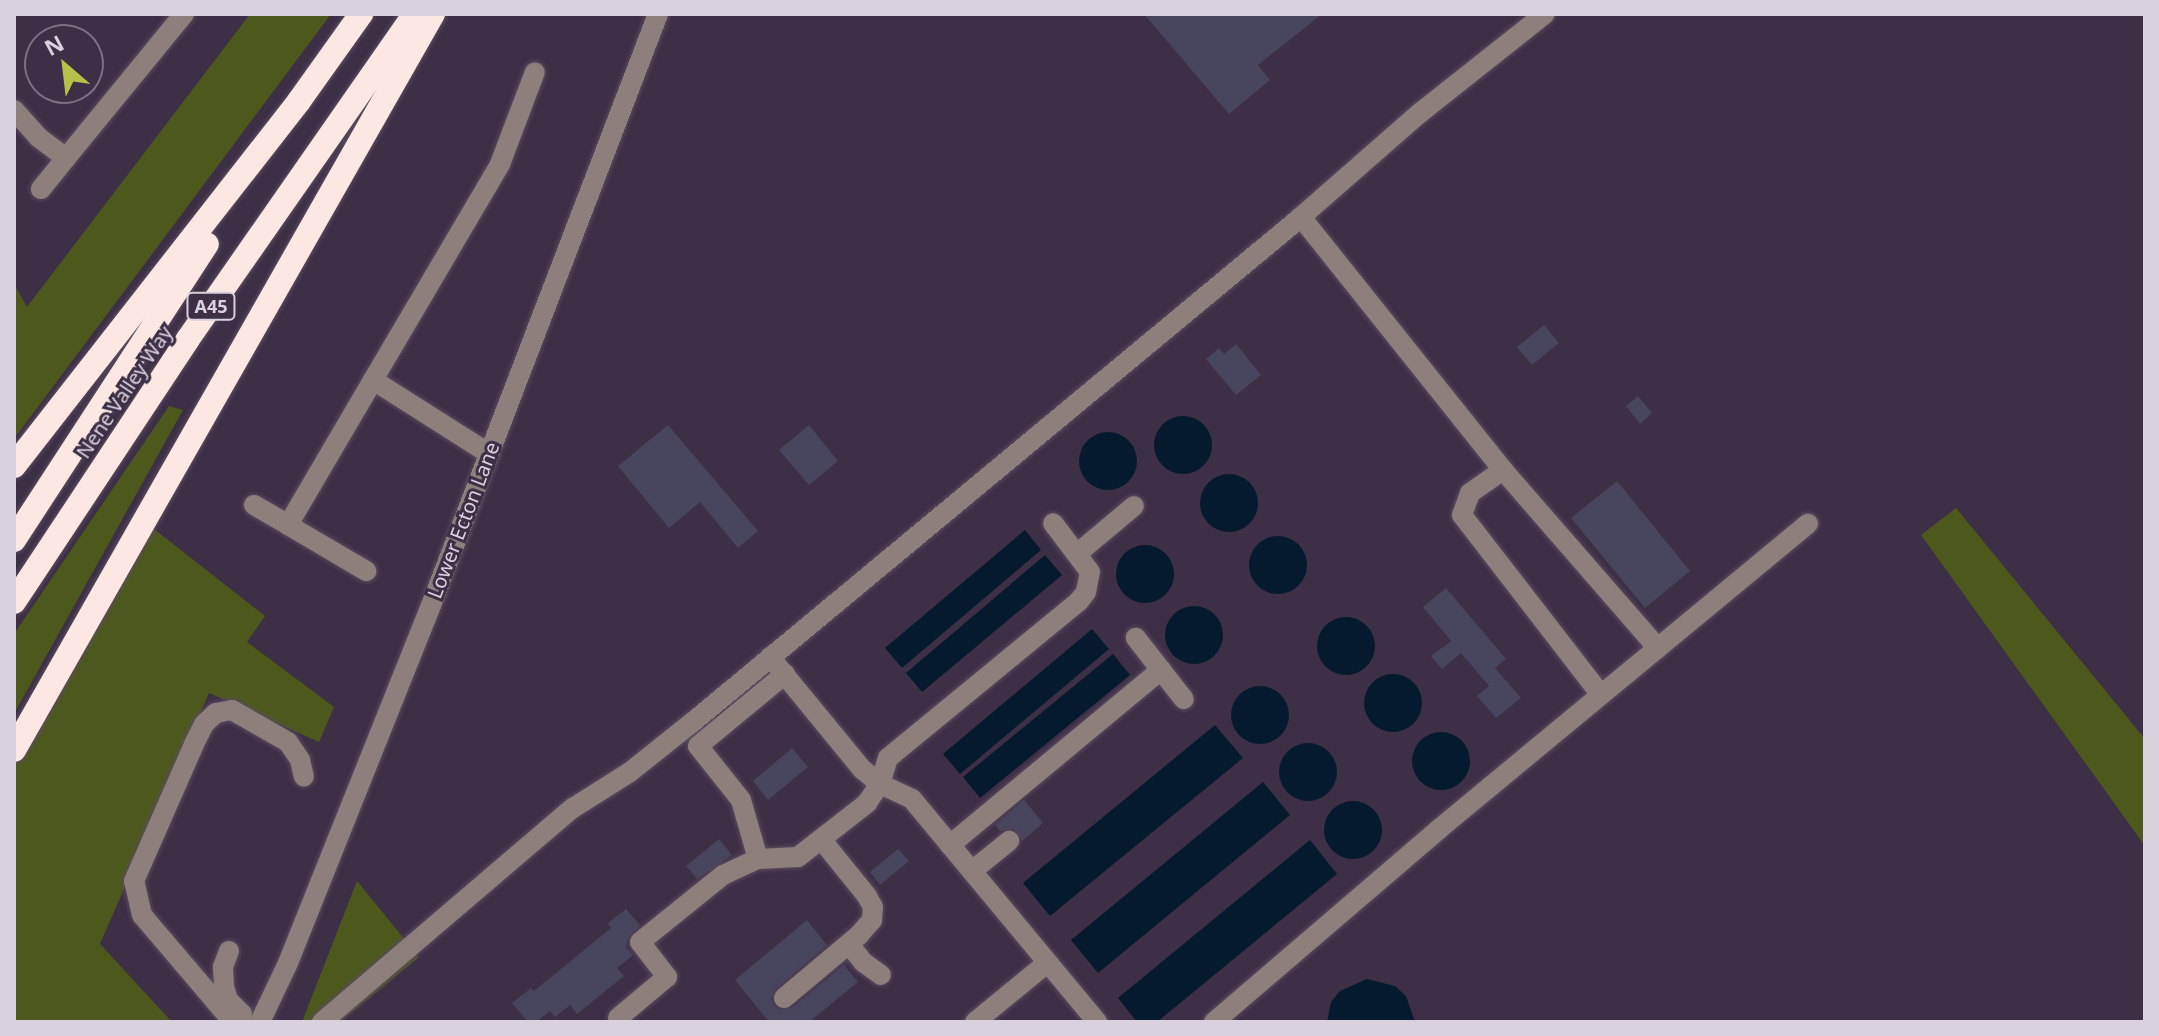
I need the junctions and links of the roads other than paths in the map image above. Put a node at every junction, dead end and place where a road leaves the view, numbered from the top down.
1 (184, 14) edge
2 (361, 14) edge
3 (415, 14) edge
4 (433, 14) edge
5 (658, 14) edge
6 (1545, 14) edge
7 (535, 72) dead end
8 (299, 101) junction
9 (14, 110) edge
10 (66, 158) junction
11 (41, 189) dead end
12 (1301, 217) junction
13 (373, 380) junction
14 (488, 453) junction
15 (14, 466) edge
16 (1503, 470) junction
17 (254, 505) dead end
18 (1134, 506) dead end
19 (1053, 523) dead end
20 (1808, 524) dead end
21 (288, 525) junction
22 (14, 540) edge
23 (1078, 553) junction
24 (366, 571) dead end
25 (14, 602) edge
26 (1136, 638) dead end
27 (1658, 648) junction
28 (770, 657) junction
29 (1161, 670) junction
30 (785, 674) junction
31 (1601, 695) junction
32 (1184, 699) dead end
33 (14, 750) edge
34 (304, 777) dead end
35 (880, 784) junction
36 (821, 839) junction
37 (1009, 841) dead end
38 (950, 845) junction
39 (758, 859) junction
40 (972, 871) junction
41 (849, 944) junction
42 (229, 951) dead end
43 (1047, 963) junction
44 (881, 975) dead end
45 (784, 998) dead end
46 (617, 1021) edge
47 (233, 1022) edge
48 (258, 1022) edge
49 (322, 1022) edge
50 (975, 1022) edge
51 (1097, 1022) edge
52 (1214, 1022) edge

1 - 10 street
2 - 8 highway, A45
3 - 25 highway, Nene Valley Way / A45
4 - 33 highway
5 - 14 street, Lower Ecton Lane
6 - 12 street
7 - 13 street
8 - 15 highway
8 - 22 highway, Nene Valley Way / A45
9 - 10 street
10 - 11 street
12 - 16 street
12 - 28 street
13 - 14 street
13 - 21 street
14 - 48 street, Lower Ecton Lane
16 - 27 street
16 - 31 street
17 - 21 street
18 - 23 street
19 - 23 street
20 - 27 street
21 - 24 street
23 - 35 street
26 - 29 street
27 - 31 street
28 - 30 street
28 - 49 street
29 - 32 street
29 - 38 street
30 - 35 street
30 - 39 street
31 - 52 street
34 - 47 street
35 - 36 street
35 - 38 street
36 - 39 street
36 - 41 street
37 - 40 street
38 - 40 street
39 - 46 street
40 - 43 street
41 - 44 street
41 - 45 street
42 - 48 street
43 - 50 street
43 - 51 street

